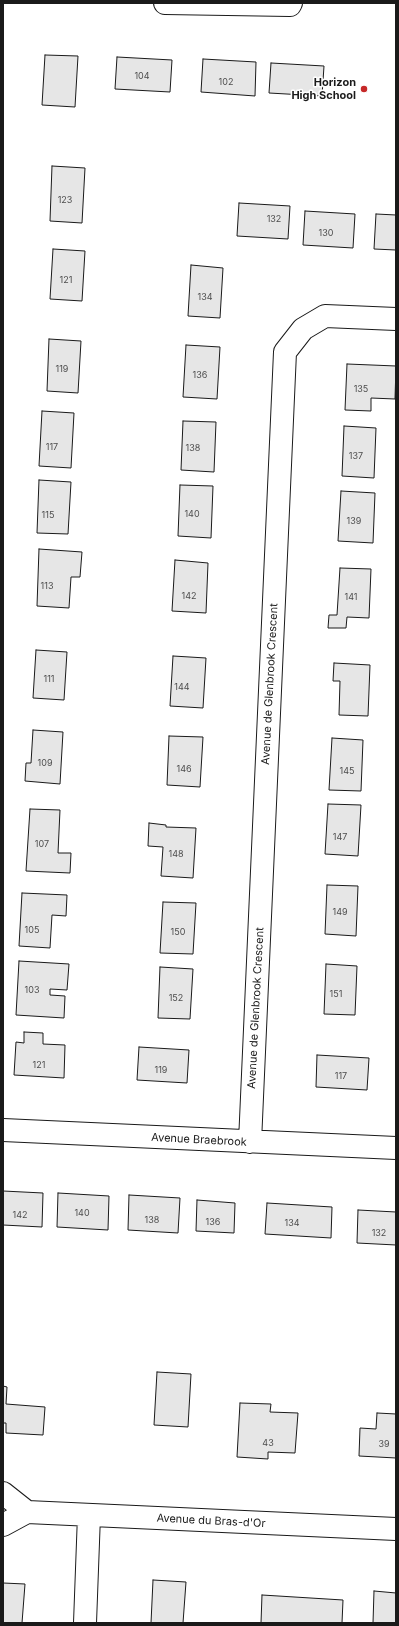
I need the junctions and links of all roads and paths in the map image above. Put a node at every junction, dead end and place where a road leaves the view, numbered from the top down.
1 (165, 3) edge
2 (290, 4) edge
3 (396, 319) edge
4 (3, 1130) edge
5 (250, 1142) junction
6 (396, 1148) edge
7 (3, 1492) edge
8 (27, 1512) junction
9 (89, 1515) junction
10 (3, 1525) edge
11 (396, 1529) edge
12 (85, 1623) edge

1 - 2 street
3 - 5 street, Avenue de Glenbrook Crescent
4 - 5 street, Avenue Braebrook
5 - 6 street, Avenue Braebrook
7 - 8 street
8 - 9 street, Avenue du Bras-d'Or
8 - 10 street
9 - 11 street, Avenue du Bras-d'Or
9 - 12 street

